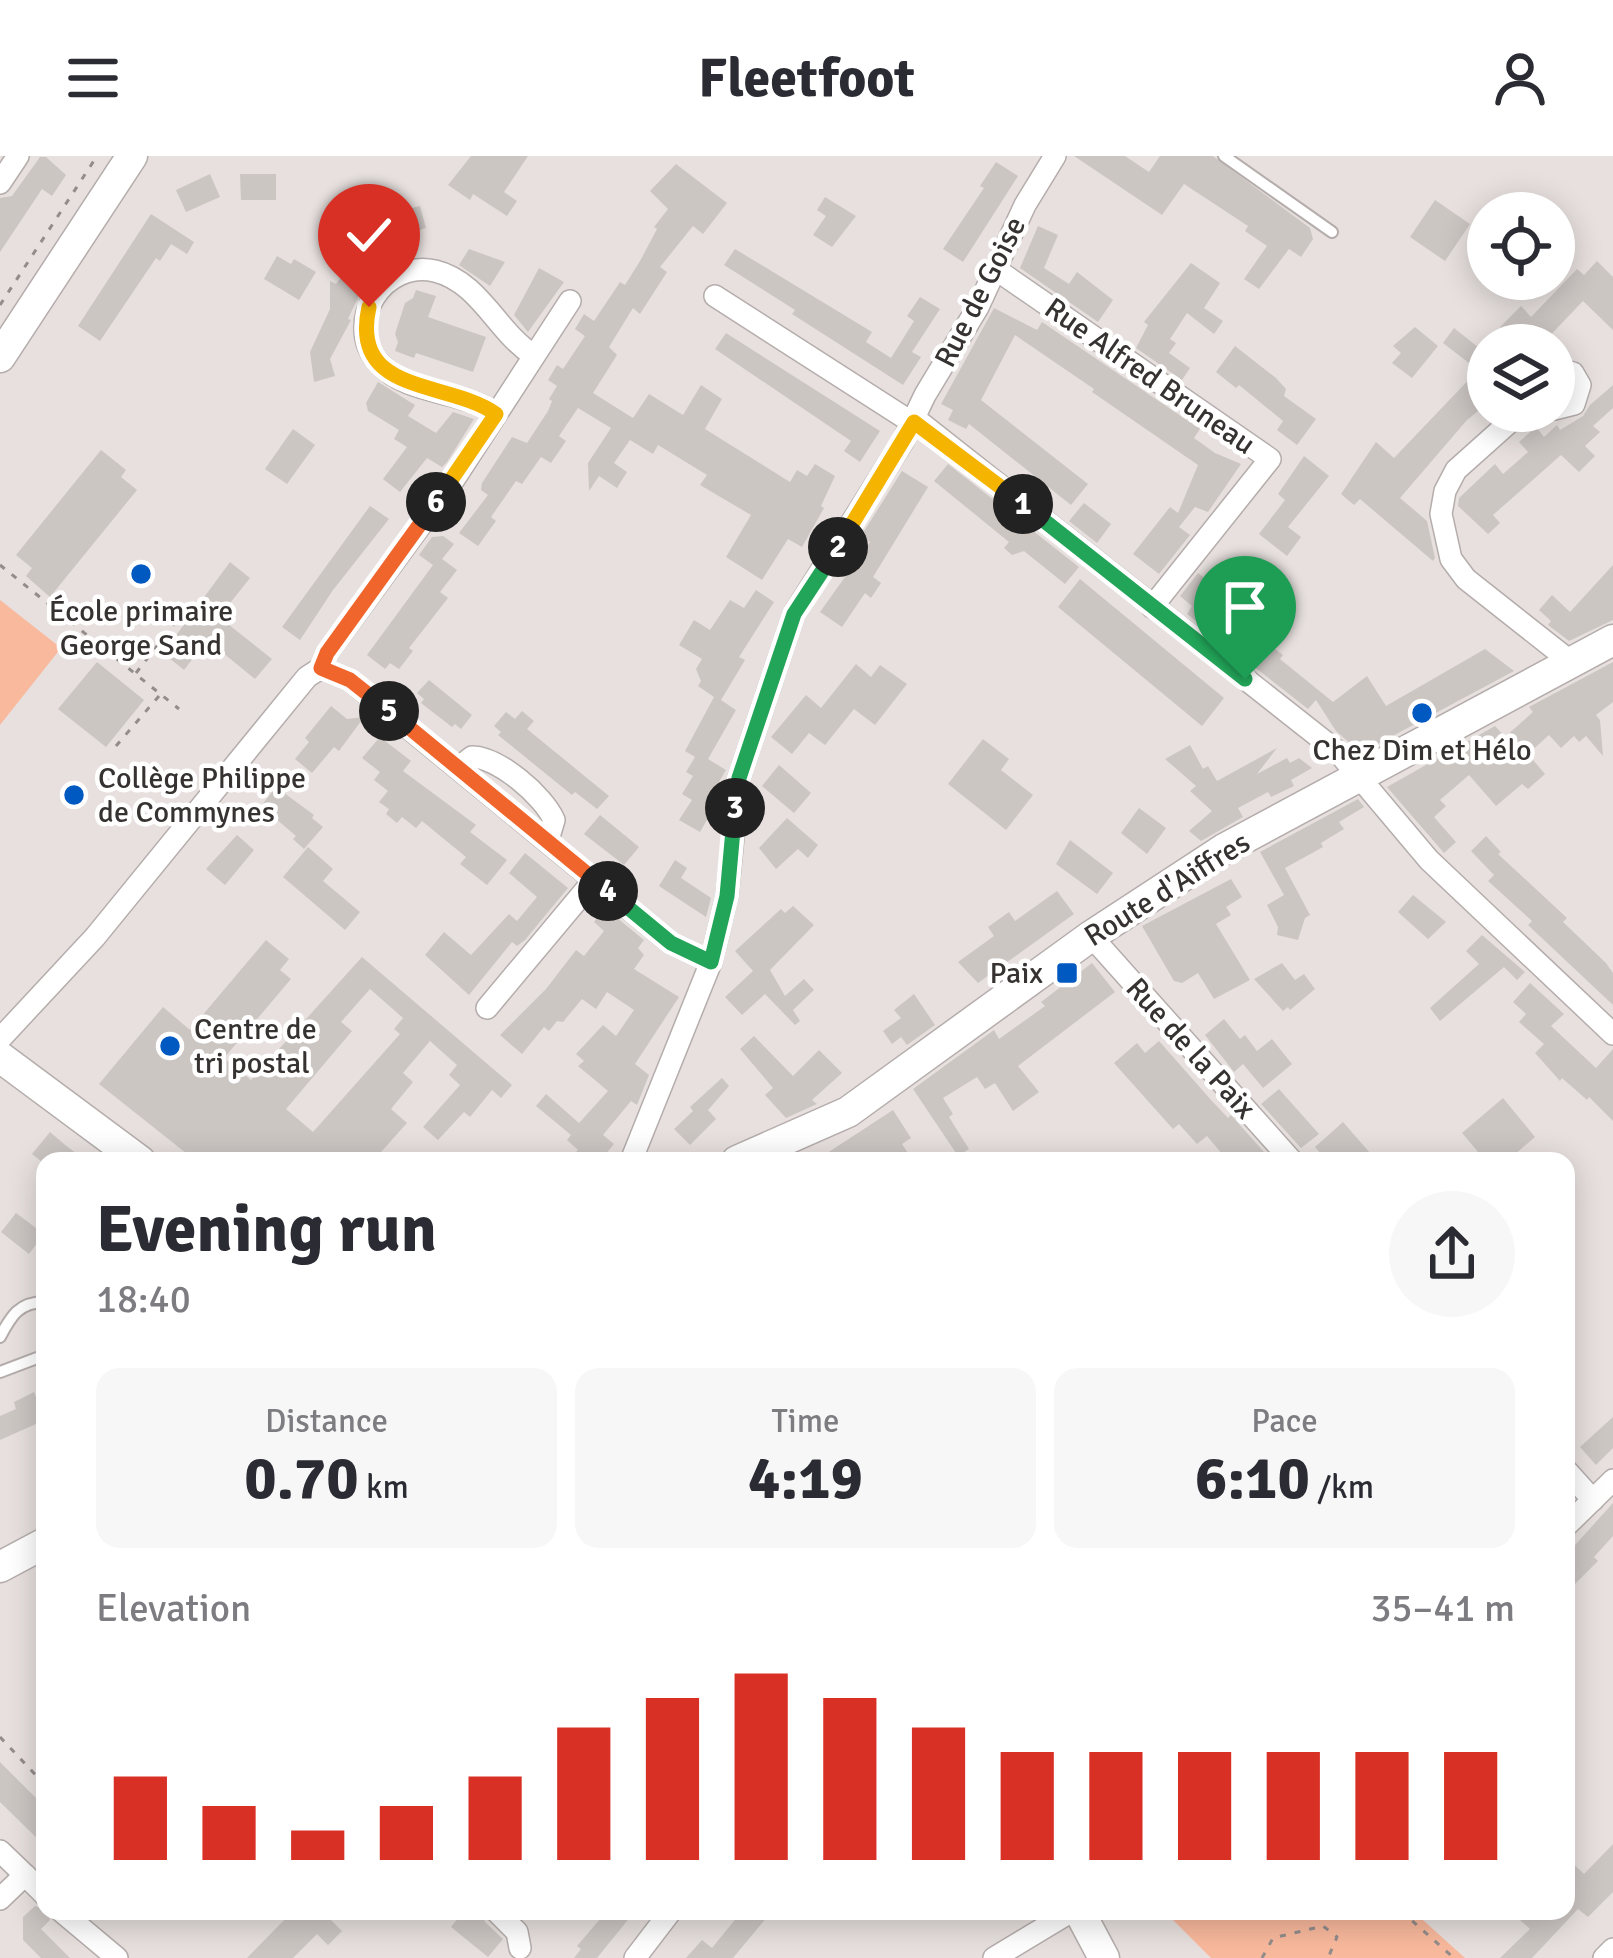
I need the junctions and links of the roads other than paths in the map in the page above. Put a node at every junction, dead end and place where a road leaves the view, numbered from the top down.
1 (18, 156) edge
2 (1055, 156) edge
3 (1223, 156) edge
4 (135, 158) edge
5 (0, 183) edge
6 (1332, 232) dead end
7 (994, 268) junction
8 (715, 296) dead end
9 (570, 301) dead end
10 (533, 355) junction
11 (0, 357) edge
12 (496, 414) junction
13 (914, 422) junction
14 (1500, 432) edge
15 (1153, 607) junction
16 (1613, 640) edge
17 (1568, 664) junction
18 (321, 668) junction
19 (1359, 777) junction
20 (595, 880) junction
21 (1091, 936) junction
22 (711, 962) junction
23 (488, 1008) dead end
24 (1613, 1034) edge
25 (0, 1039) edge
26 (0, 1057) edge
27 (128, 1152) edge
28 (635, 1152) edge
29 (760, 1152) edge
30 (1284, 1152) edge
31 (36, 1302) edge
32 (0, 1337) edge
33 (36, 1358) edge
34 (0, 1372) edge
35 (1575, 1480) edge
36 (1613, 1480) edge
37 (1593, 1500) junction
38 (1575, 1517) edge
39 (36, 1549) edge
40 (0, 1568) edge
41 (0, 1851) edge
42 (25, 1875) junction
43 (36, 1886) edge
44 (0, 1899) edge
45 (72, 1920) edge
46 (505, 1920) edge
47 (664, 1920) edge
48 (1060, 1920) edge
49 (1081, 1920) edge
50 (520, 1948) dead end
51 (1613, 1949) edge
52 (117, 1958) edge
53 (635, 1958) edge
54 (994, 1958) edge
55 (1104, 1958) edge
56 (1604, 1958) edge

1 - 5 street
2 - 7 street, Rue de Goise
3 - 6 lane
4 - 11 main road
7 - 13 street, Rue de Goise
7 - 15 street, Rue Alfred Bruneau
8 - 13 street
9 - 10 street
10 - 12 street
10 - 12 street
12 - 18 street
13 - 15 street
13 - 22 street, Rue de Goise
14 - 17 street
15 - 19 street
16 - 17 main road, Route d'Aiffres
17 - 19 main road, Route d'Aiffres
18 - 20 street
18 - 25 street
19 - 21 main road, Route d'Aiffres
19 - 24 street
20 - 22 street
20 - 23 street
21 - 29 main road, Route d'Aiffres
21 - 30 street, Rue de la Paix
22 - 28 street, Rue de Goise
26 - 27 main road
31 - 32 lane
33 - 34 lane
35 - 37 street
36 - 37 street
37 - 38 street
39 - 40 main road
41 - 42 street
42 - 43 street
42 - 44 street
45 - 52 street
46 - 50 street
47 - 53 street
48 - 54 street
49 - 55 main road
51 - 56 street

